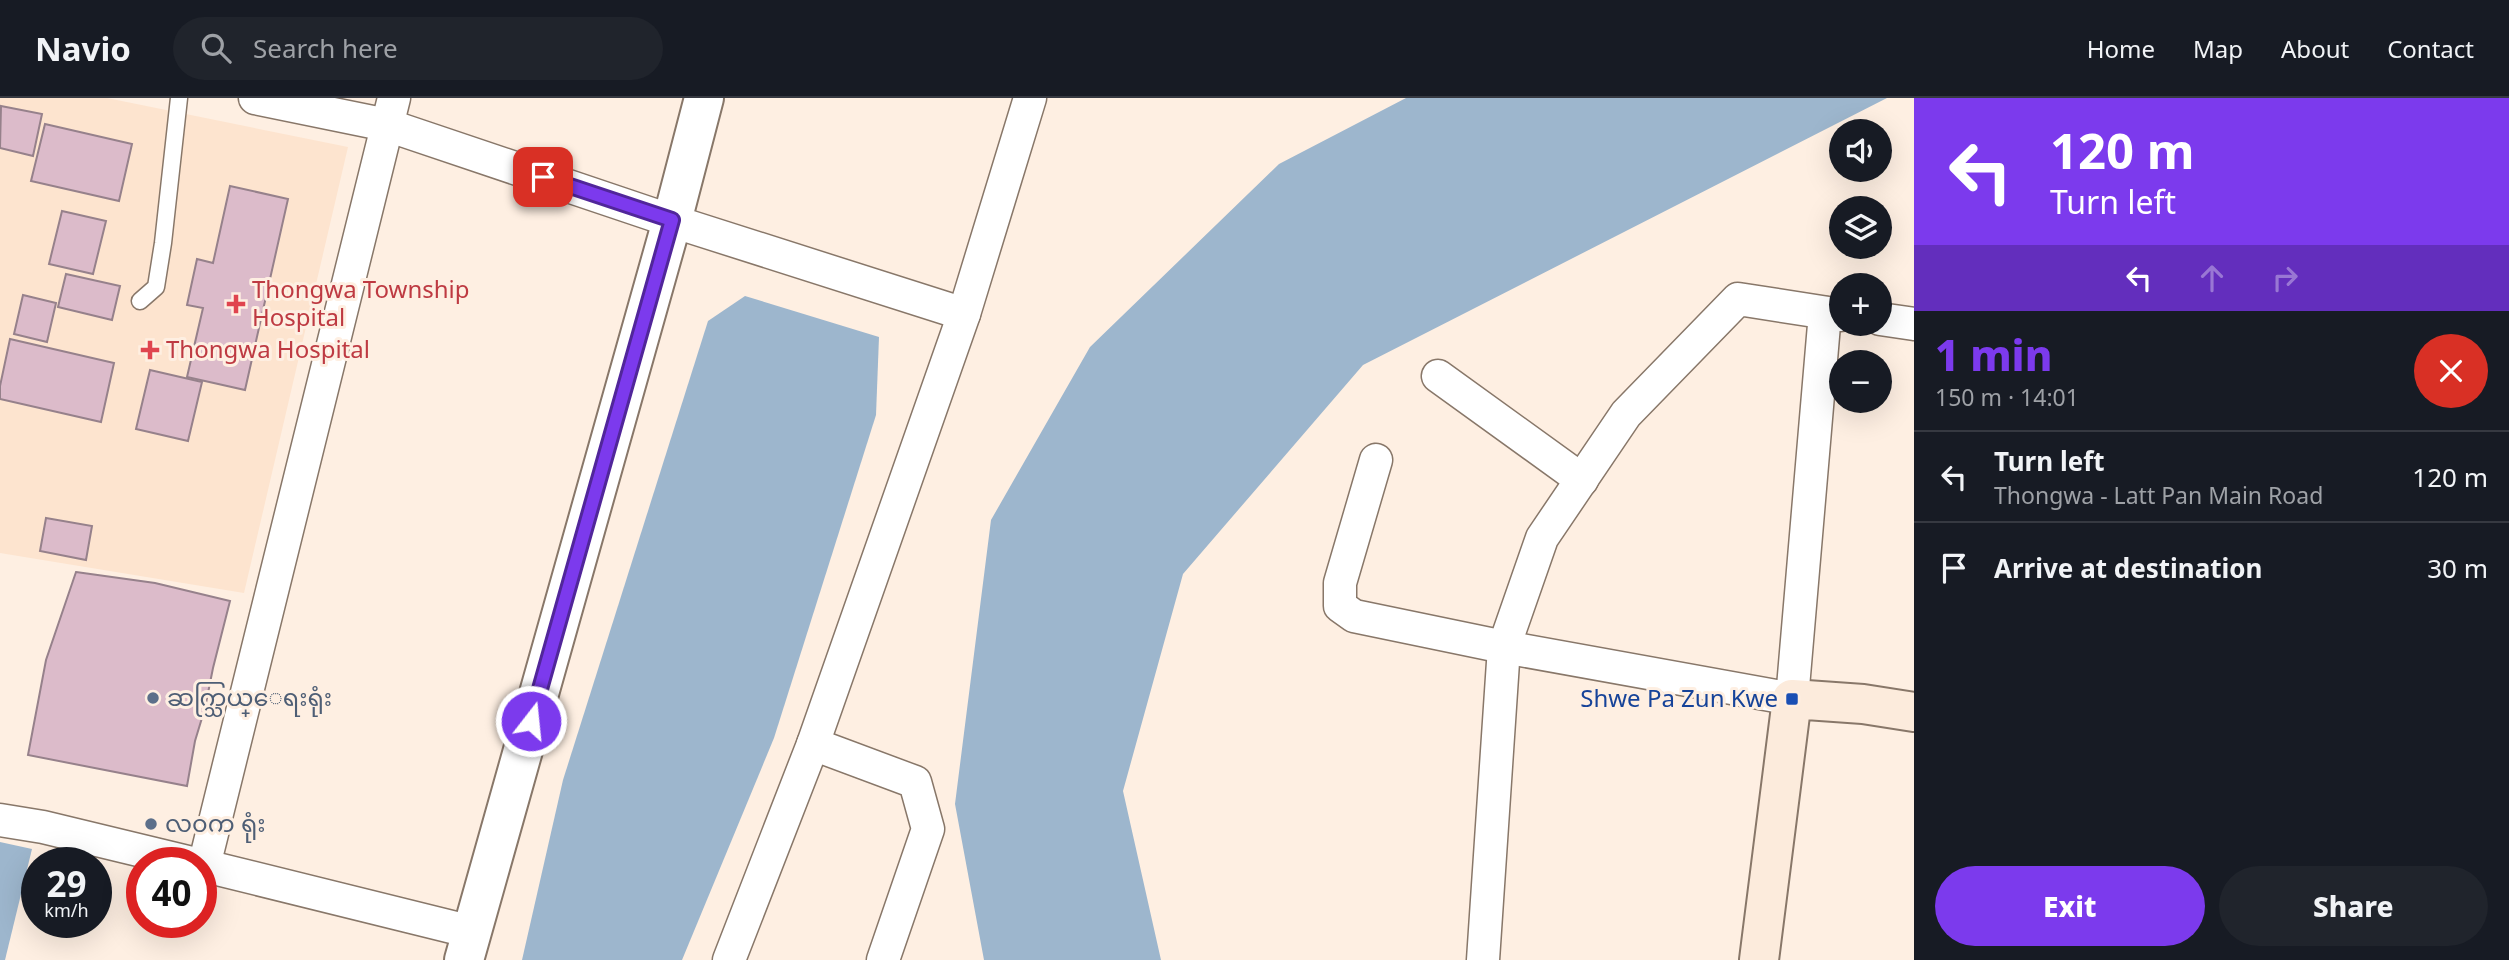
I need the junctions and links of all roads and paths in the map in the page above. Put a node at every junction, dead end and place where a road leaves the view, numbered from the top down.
1 (179, 98) edge
2 (255, 98) edge
3 (704, 98) edge
4 (1030, 98) edge
5 (391, 112) edge
6 (672, 220) junction
7 (140, 301) dead end
8 (1829, 313) edge
9 (964, 314) junction
10 (1892, 321) edge
11 (1914, 324) edge
12 (1831, 336) edge
13 (1438, 376) dead end
14 (1376, 460) dead end
15 (1581, 480) junction
16 (1504, 647) junction
17 (1791, 699) junction
18 (1914, 712) edge
19 (813, 744) junction
20 (0, 820) edge
21 (127, 847) edge
22 (203, 847) edge
23 (217, 869) edge
24 (468, 946) edge
25 (729, 960) edge
26 (883, 960) edge
27 (1483, 960) edge
28 (1759, 960) edge

1 - 7 lane
2 - 5 street
3 - 6 street
4 - 9 street
5 - 6 street
5 - 22 street
6 - 9 street
6 - 24 street
8 - 15 street
9 - 19 street
10 - 11 street
12 - 17 street
13 - 15 street
14 - 16 street
15 - 16 street
16 - 17 street
16 - 27 street
17 - 18 main road
17 - 28 main road
19 - 25 street
19 - 26 street
20 - 21 street
23 - 24 street

